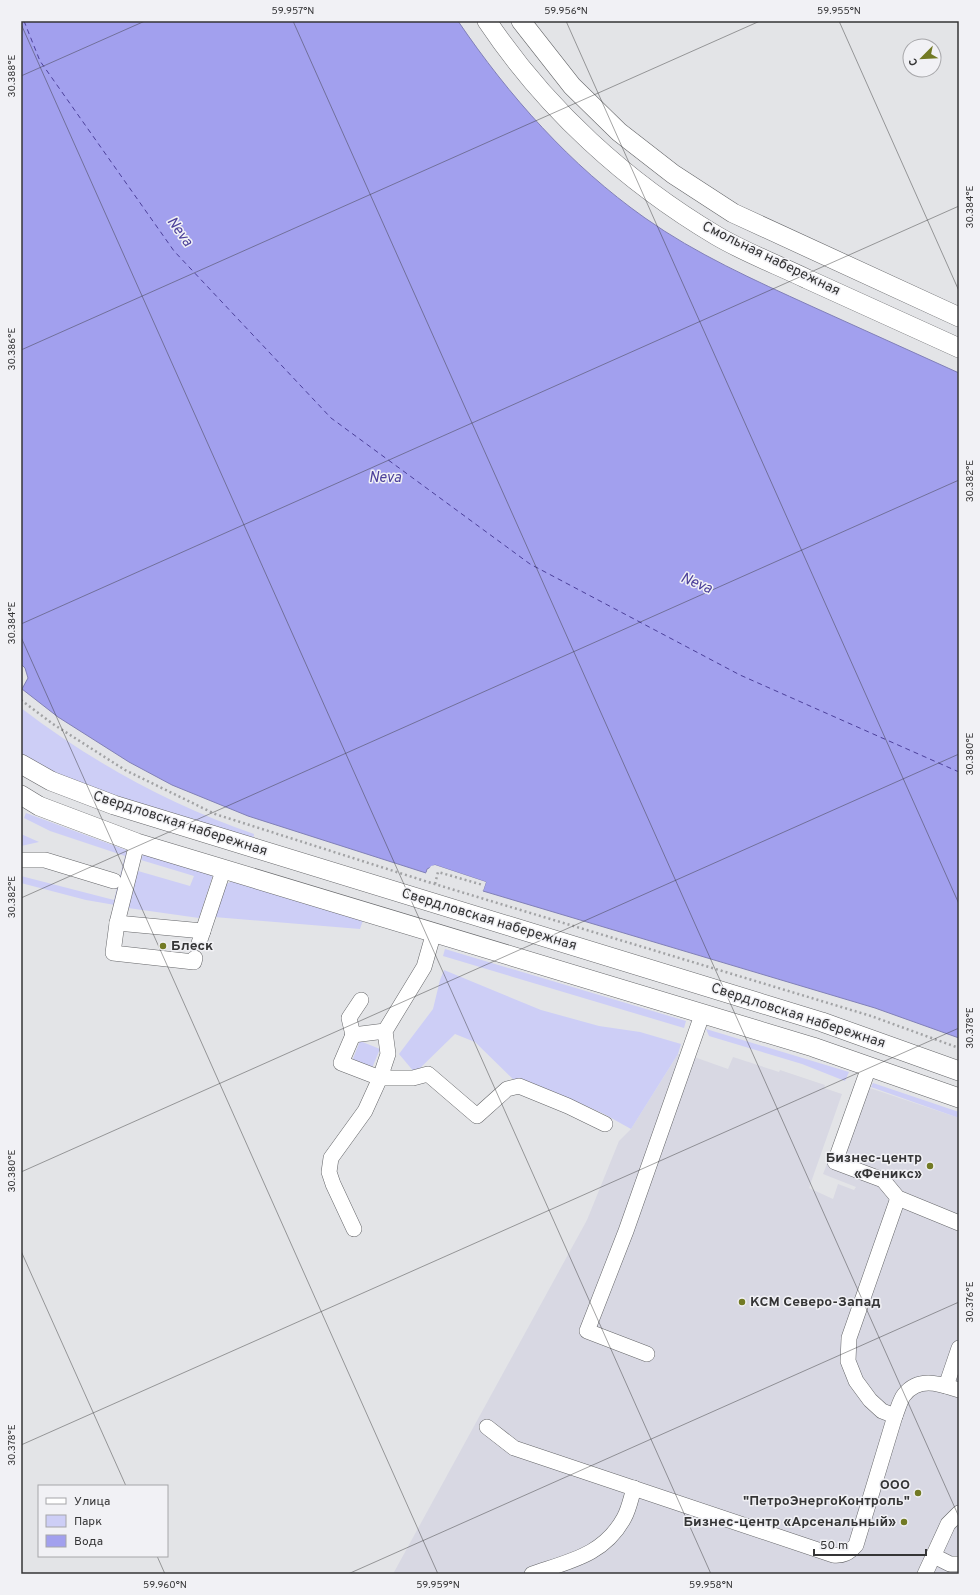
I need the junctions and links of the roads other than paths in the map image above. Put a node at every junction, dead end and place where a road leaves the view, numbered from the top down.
1 (486, 21) edge
2 (521, 21) edge
3 (959, 317) edge
4 (959, 348) edge
5 (21, 764) edge
6 (21, 795) edge
7 (137, 843) junction
8 (21, 860) edge
9 (224, 868) junction
10 (114, 881) dead end
11 (117, 923) junction
12 (434, 932) junction
13 (195, 958) dead end
14 (361, 1000) dead end
15 (702, 1015) junction
16 (385, 1031) junction
17 (353, 1035) junction
18 (869, 1067) junction
19 (959, 1072) edge
20 (380, 1078) junction
21 (959, 1098) edge
22 (605, 1124) dead end
23 (898, 1198) junction
24 (959, 1223) edge
25 (354, 1229) dead end
26 (959, 1348) edge
27 (647, 1354) dead end
28 (952, 1388) edge
29 (895, 1416) junction
30 (487, 1427) dead end
31 (634, 1488) junction
32 (959, 1513) edge
33 (934, 1556) junction
34 (959, 1564) edge
35 (532, 1574) edge
36 (925, 1574) edge

1 - 4 main road, Смольная набережная
2 - 3 main road, Смольная набережная
5 - 19 main road, Свердловская набережная
6 - 7 main road, Свердловская набережная
7 - 9 main road, Свердловская набережная
7 - 11 lane
8 - 10 lane
9 - 11 lane
9 - 12 main road, Свердловская набережная
11 - 13 lane
12 - 15 main road, Свердловская набережная
12 - 16 lane
14 - 17 lane
15 - 18 main road, Свердловская набережная
15 - 27 lane
16 - 17 lane
16 - 20 lane
17 - 20 lane
18 - 21 main road, Свердловская набережная
18 - 23 lane
20 - 22 lane
20 - 25 lane
23 - 24 lane
23 - 29 lane
26 - 28 lane
28 - 29 lane
29 - 31 lane
30 - 31 lane
31 - 35 lane
32 - 33 lane
33 - 34 lane
33 - 36 lane

